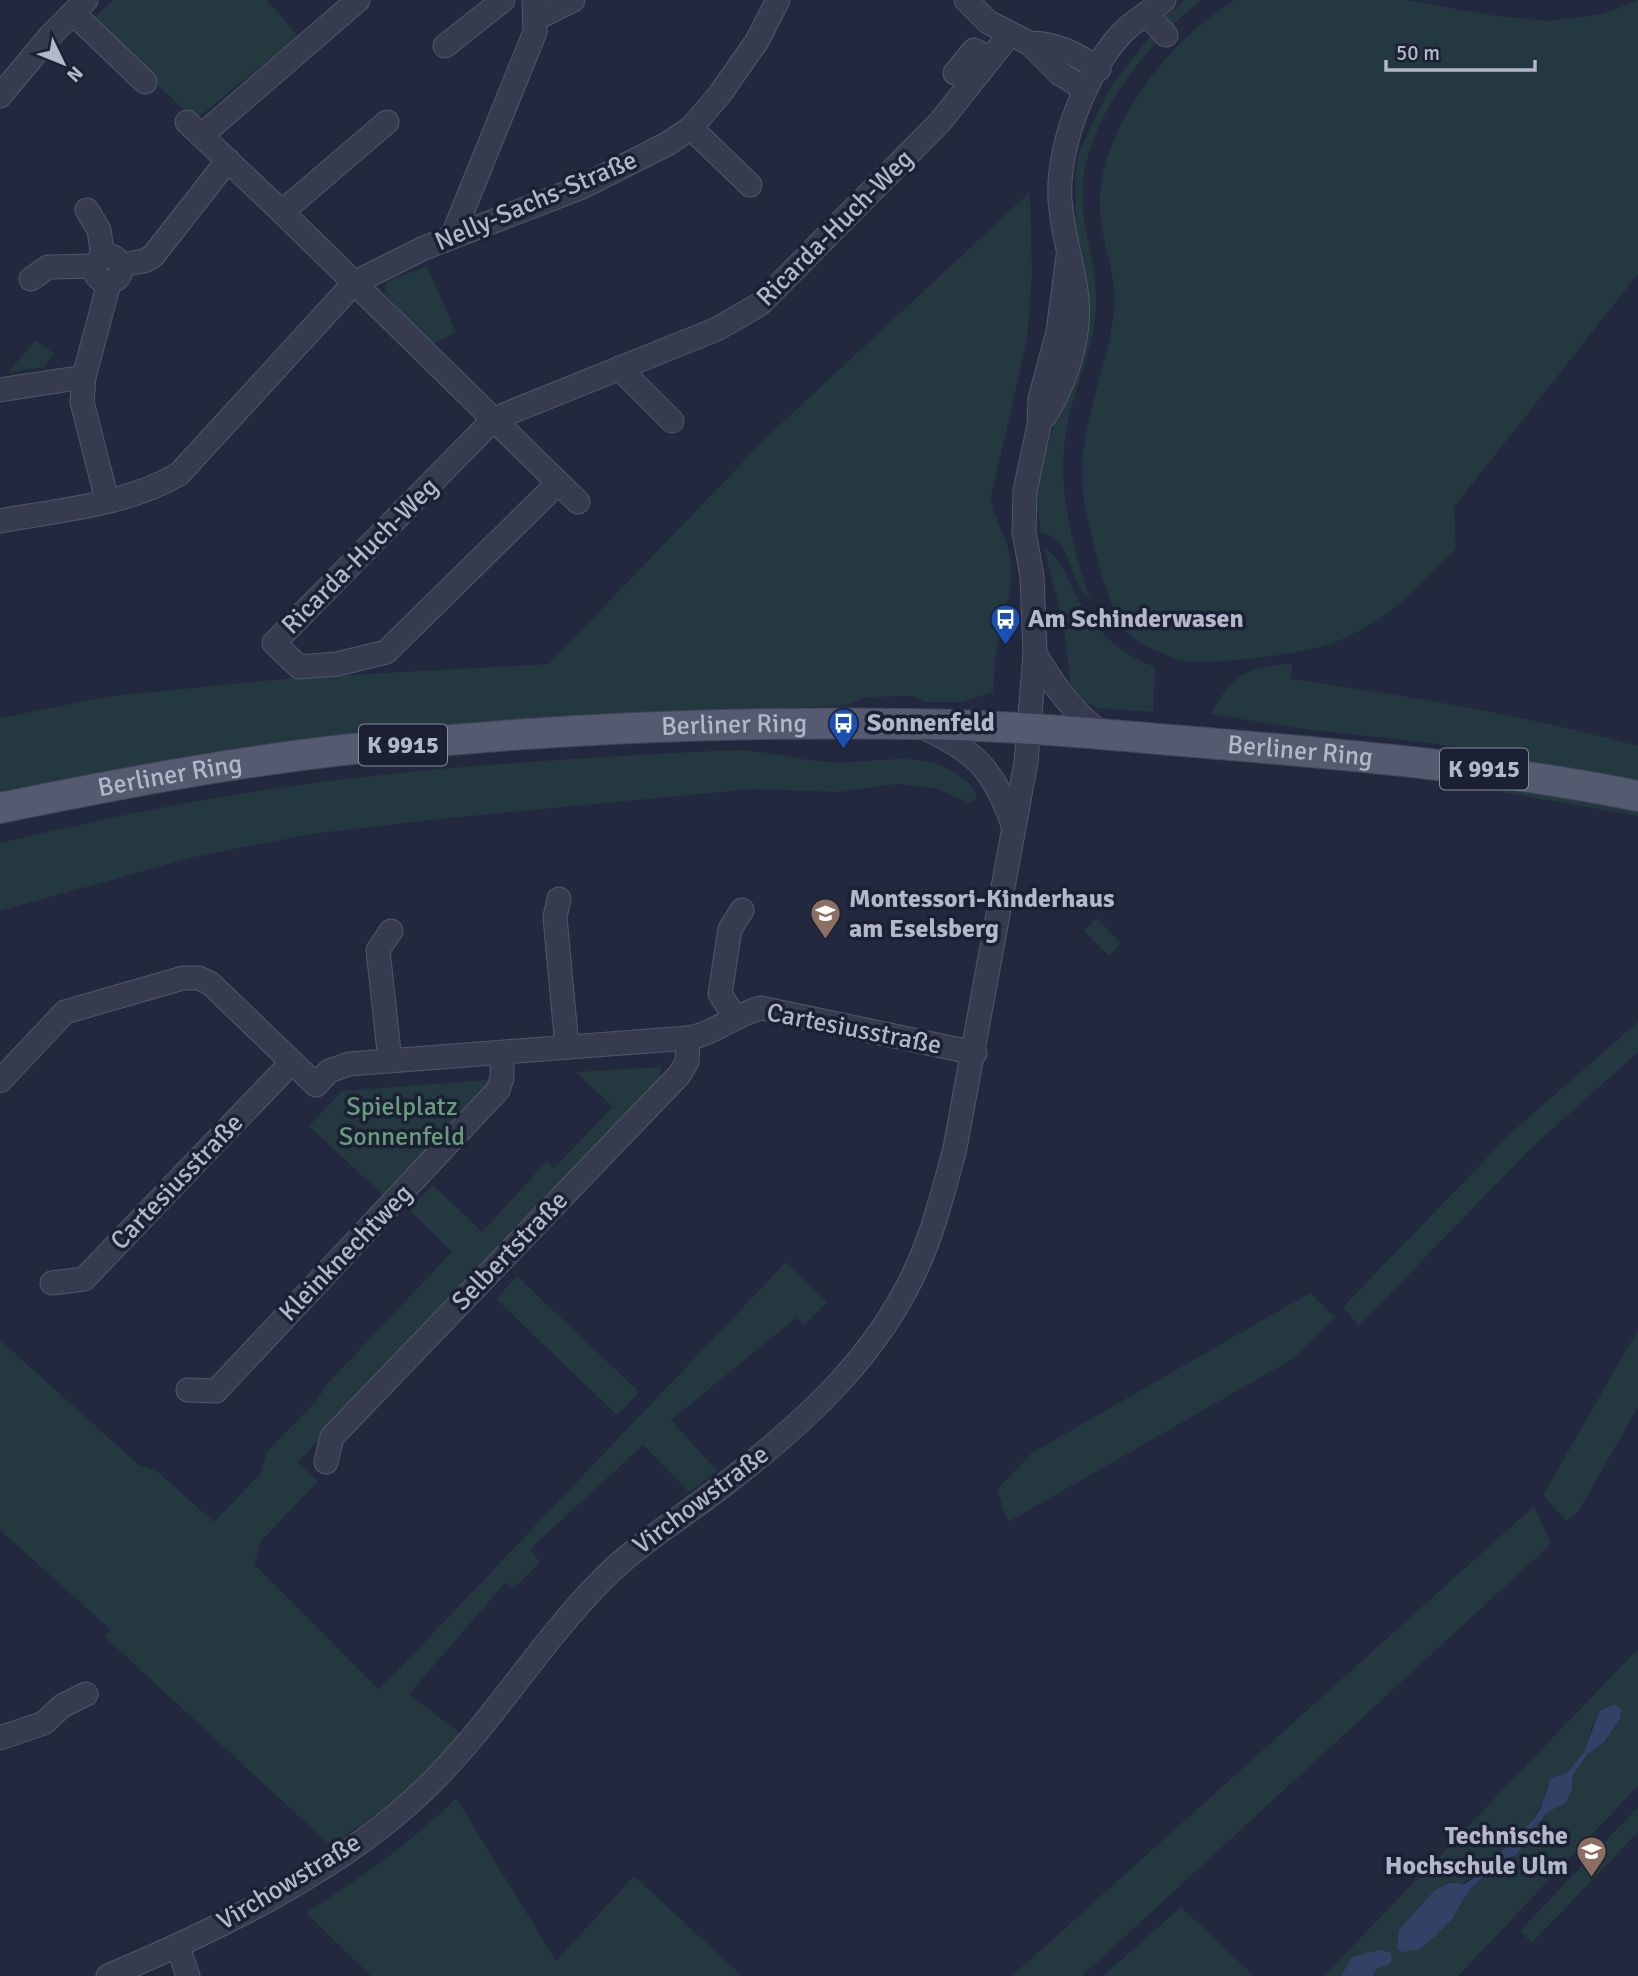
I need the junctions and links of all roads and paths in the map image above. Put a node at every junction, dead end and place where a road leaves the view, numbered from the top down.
1 (358, 0) edge
2 (503, 0) edge
3 (573, 0) edge
4 (778, 0) edge
5 (967, 0) edge
6 (79, 6) edge
7 (1155, 7) edge
8 (536, 9) edge
9 (1166, 35) dead end
10 (1019, 38) junction
11 (445, 46) dead end
12 (990, 59) junction
13 (1099, 69) junction
14 (955, 73) dead end
15 (145, 82) dead end
16 (1085, 89) junction
17 (0, 96) edge
18 (387, 122) dead end
19 (691, 128) junction
20 (228, 160) junction
21 (750, 185) dead end
22 (88, 210) dead end
23 (282, 212) junction
24 (452, 237) junction
25 (107, 268) junction
26 (31, 279) dead end
27 (354, 283) junction
28 (619, 368) junction
29 (84, 377) junction
30 (0, 390) edge
31 (494, 419) junction
32 (672, 421) dead end
33 (558, 482) junction
34 (107, 500) junction
35 (578, 502) dead end
36 (0, 521) edge
37 (1035, 654) junction
38 (916, 724) junction
39 (1028, 728) junction
40 (1102, 734) junction
41 (1638, 796) edge
42 (0, 808) edge
43 (1014, 829) junction
44 (559, 899) dead end
45 (742, 909) dead end
46 (391, 932) dead end
47 (735, 1017) junction
48 (688, 1038) junction
49 (567, 1047) junction
50 (502, 1053) junction
51 (975, 1053) junction
52 (390, 1061) junction
53 (292, 1062) junction
54 (0, 1082) edge
55 (52, 1283) dead end
56 (188, 1390) dead end
57 (326, 1462) dead end
58 (86, 1694) dead end
59 (0, 1738) edge
60 (178, 1947) junction
61 (108, 1976) edge
62 (188, 1976) edge

1 - 20 street
2 - 11 street
3 - 8 street
4 - 19 street, Nelly-Sachs-Straße
5 - 10 street
6 - 15 street
6 - 17 street
7 - 9 street
7 - 13 street
8 - 24 street
10 - 12 street, Ricarda-Huch-Weg
10 - 13 street
10 - 16 street
12 - 14 street
12 - 28 street, Ricarda-Huch-Weg
13 - 16 street
16 - 37 street
18 - 23 street
19 - 21 street
19 - 24 street, Nelly-Sachs-Straße
20 - 23 street
20 - 25 street
22 - 25 street
23 - 27 street
24 - 27 street, Nelly-Sachs-Straße
25 - 26 street
25 - 29 street
27 - 31 street
27 - 34 street, Nelly-Sachs-Straße
28 - 31 street, Ricarda-Huch-Weg
28 - 32 street
29 - 30 street
29 - 34 street
31 - 33 street
31 - 33 street, Ricarda-Huch-Weg
33 - 35 street
34 - 36 street, Nelly-Sachs-Straße
37 - 39 street, Virchowstraße
37 - 40 street
38 - 39 main road, Berliner Ring / K 9915
38 - 42 main road, Berliner Ring / K 9915
38 - 43 street, Virchowstraße
39 - 40 main road, Berliner Ring / K 9915
39 - 43 street, Virchowstraße
40 - 41 main road, Berliner Ring / K 9915
43 - 51 street, Virchowstraße
44 - 49 street
45 - 47 street, Cartesiusstraße
46 - 52 street
47 - 48 street, Cartesiusstraße
47 - 51 street, Cartesiusstraße
48 - 49 street, Cartesiusstraße
48 - 57 street, Selbertstraße
49 - 50 street, Cartesiusstraße
50 - 52 street, Cartesiusstraße
50 - 56 street, Kleinknechtweg
51 - 60 street, Virchowstraße
52 - 53 street, Cartesiusstraße
53 - 54 street, Cartesiusstraße
53 - 55 street, Cartesiusstraße
58 - 59 street
60 - 61 street, Virchowstraße
60 - 62 street

